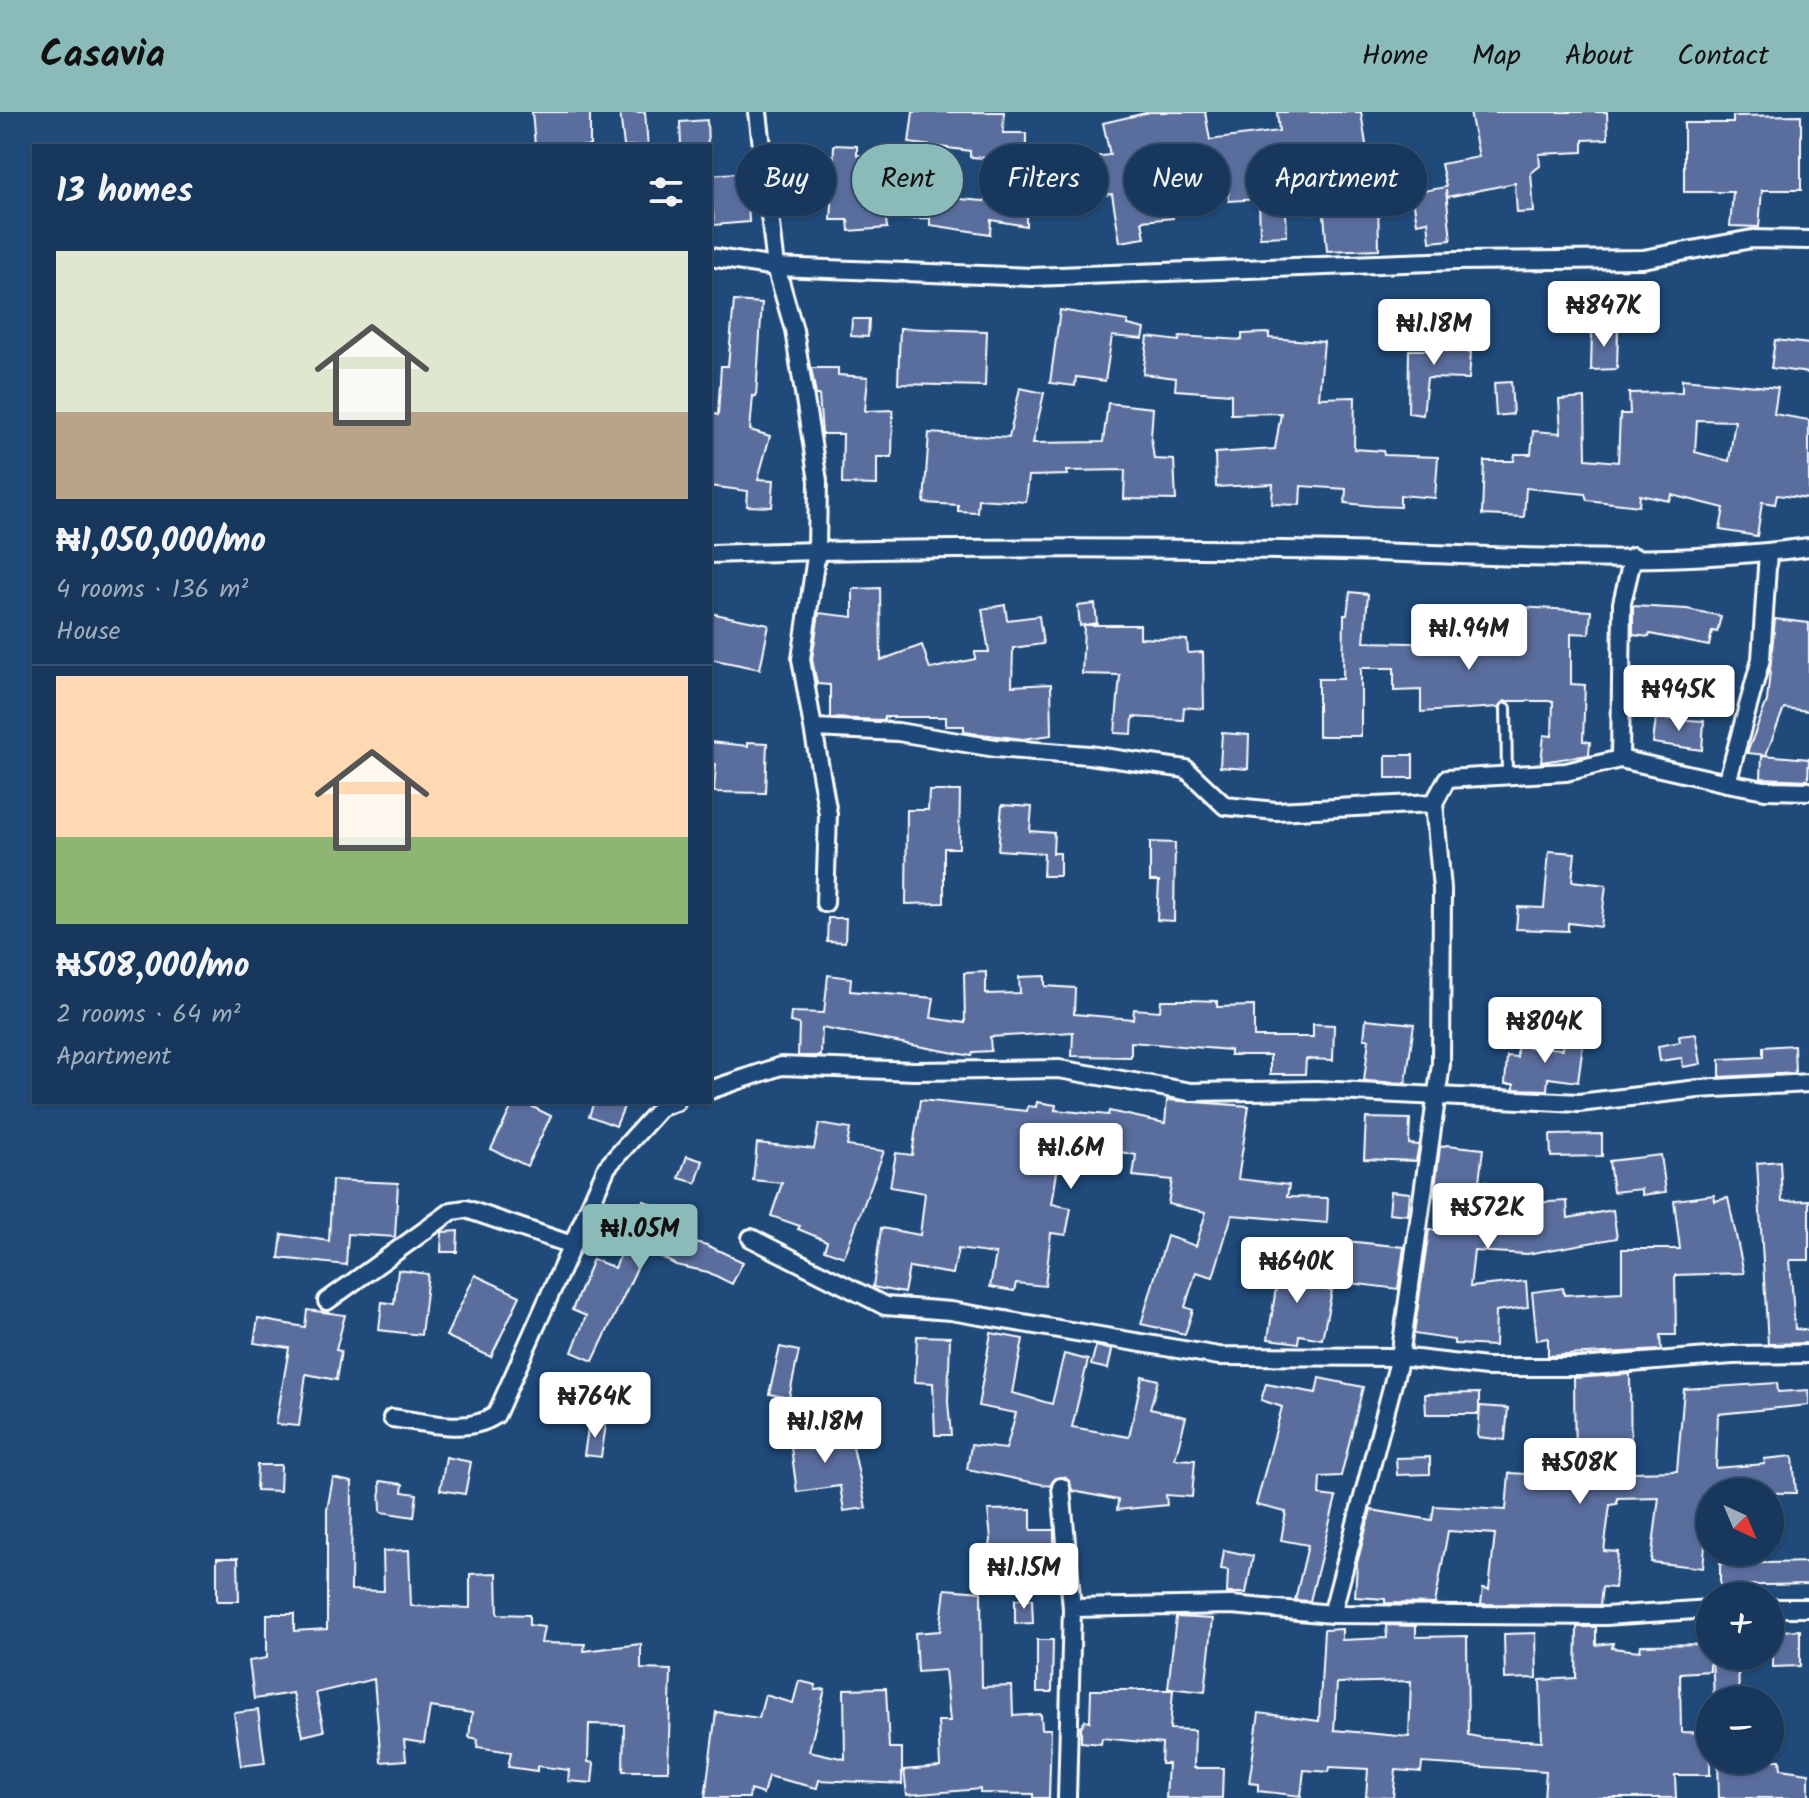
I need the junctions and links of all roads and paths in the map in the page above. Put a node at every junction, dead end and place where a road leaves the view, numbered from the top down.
1 (758, 112) edge
2 (1809, 240) edge
3 (712, 257) edge
4 (776, 267) junction
5 (1809, 547) edge
6 (817, 550) junction
7 (1768, 552) junction
8 (712, 554) edge
9 (1633, 556) junction
10 (1506, 708) dead end
11 (814, 728) junction
12 (1620, 759) junction
13 (1507, 774) junction
14 (1727, 783) junction
15 (1809, 791) edge
16 (1434, 803) junction
17 (825, 903) dead end
18 (1809, 1083) edge
19 (712, 1089) edge
20 (1436, 1096) junction
21 (670, 1104) edge
22 (751, 1238) dead end
23 (572, 1245) junction
24 (327, 1301) dead end
25 (1809, 1354) edge
26 (1400, 1357) junction
27 (392, 1418) dead end
28 (1061, 1487) dead end
29 (1072, 1608) junction
30 (1784, 1608) edge
31 (1809, 1608) edge
32 (1696, 1610) edge
33 (1332, 1614) junction
34 (1067, 1798) edge

1 - 4 street
2 - 4 street
3 - 4 street
4 - 6 street
5 - 7 street
6 - 8 street
6 - 9 street
6 - 11 street
7 - 9 street
7 - 14 street
9 - 12 street
10 - 13 lane
11 - 16 street
11 - 17 street
12 - 13 street
12 - 14 street
13 - 16 street
14 - 15 street
16 - 20 street
18 - 20 street
19 - 20 street
20 - 26 street
21 - 23 street
22 - 26 street
23 - 24 street
23 - 27 street
25 - 26 street
26 - 33 street
28 - 29 street
29 - 33 street
29 - 34 street
30 - 31 street
32 - 33 street

